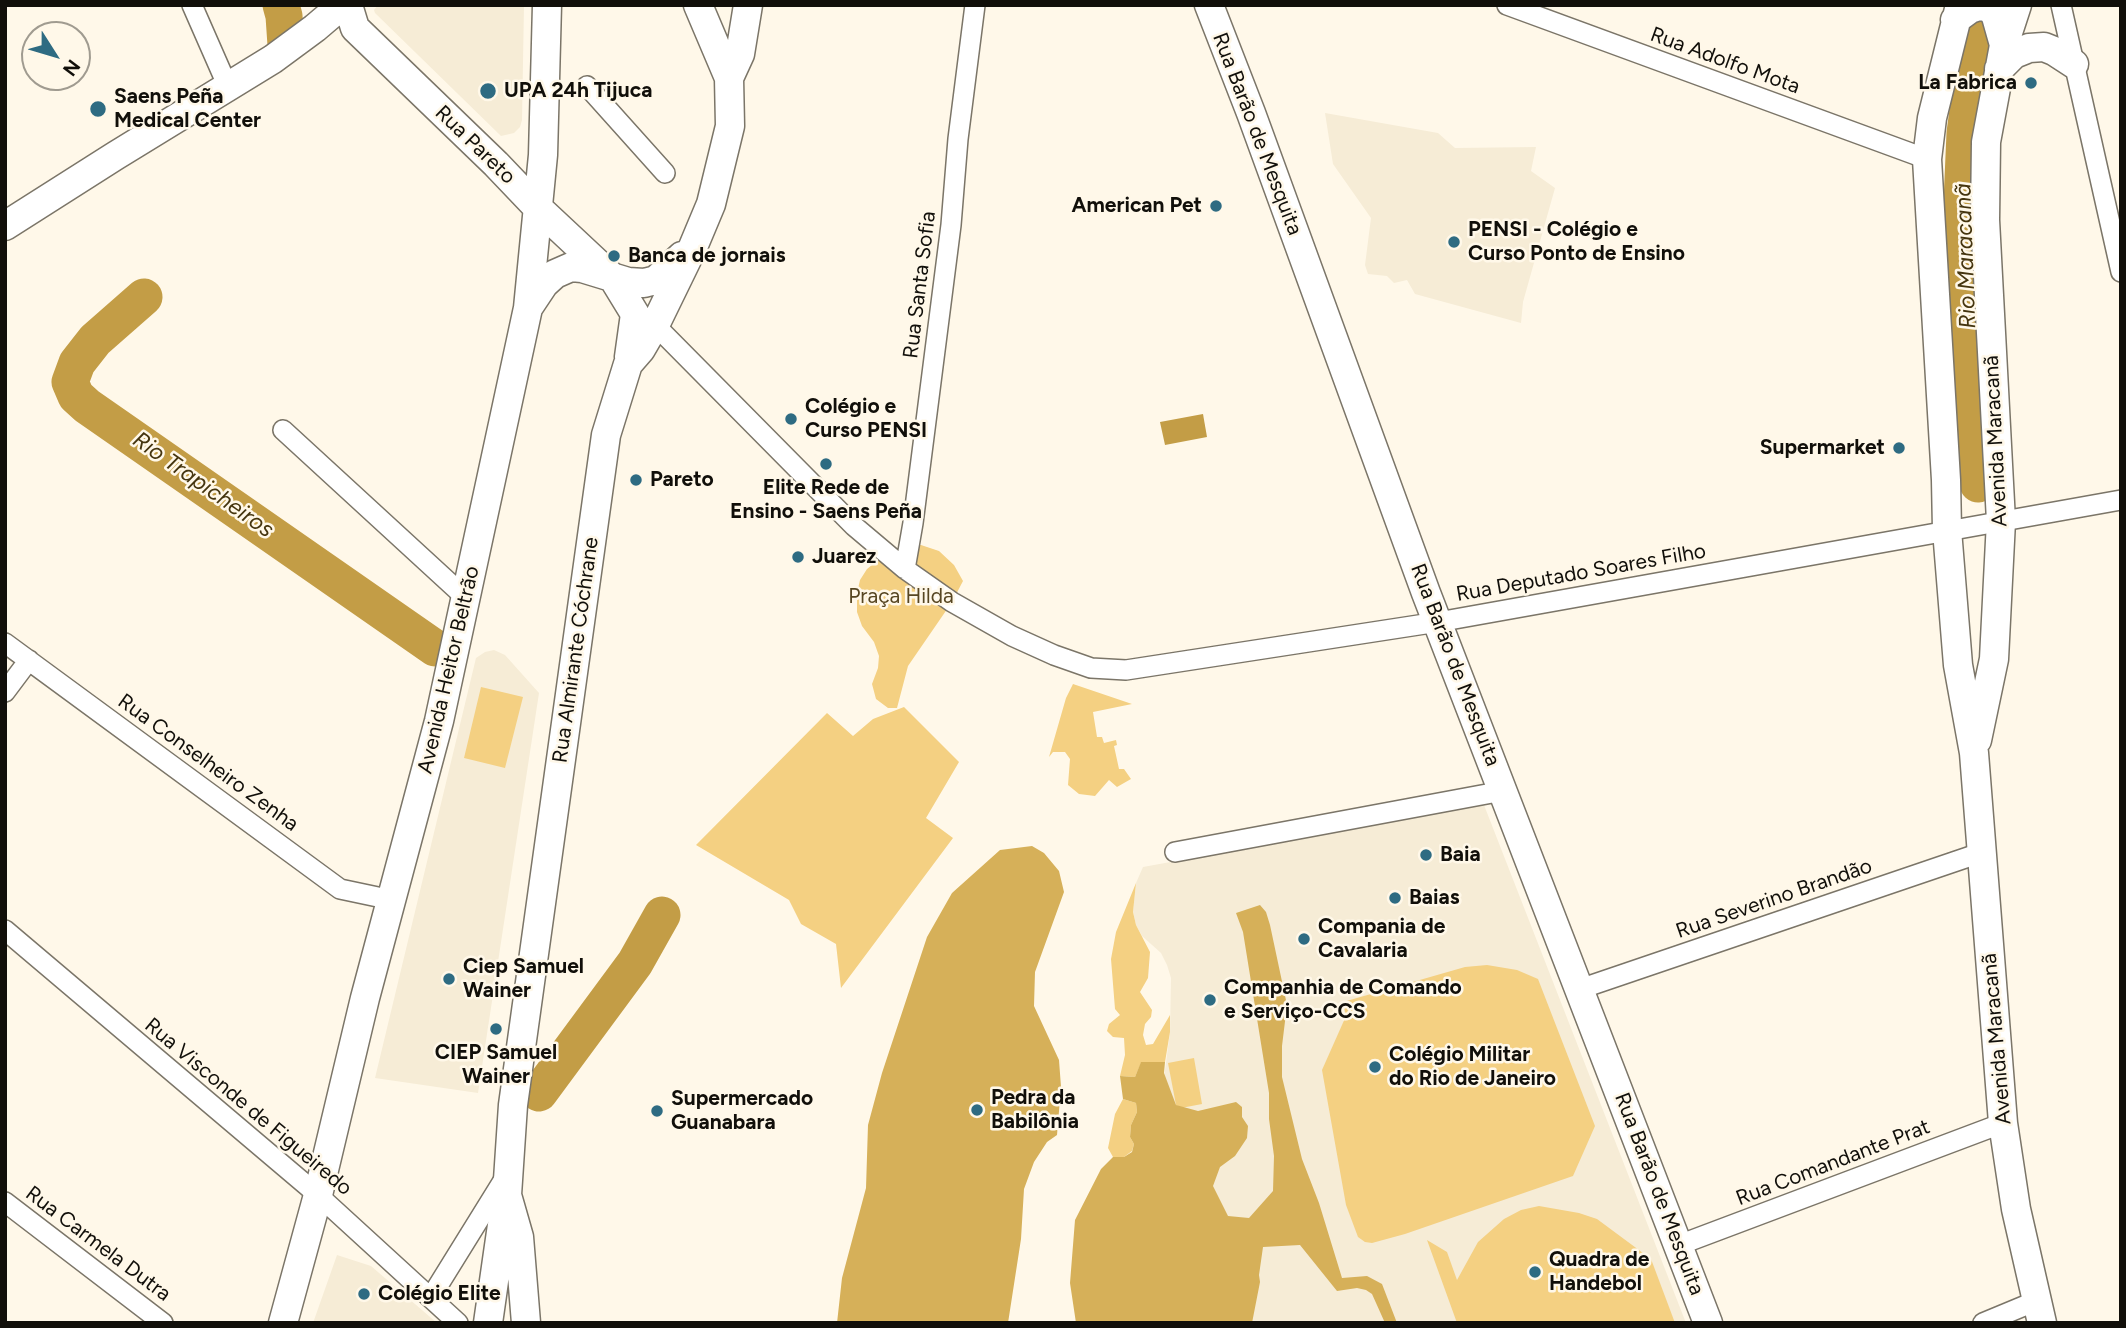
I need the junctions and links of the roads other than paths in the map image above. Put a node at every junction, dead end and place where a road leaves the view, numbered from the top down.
1 (192, 5) edge
2 (342, 5) edge
3 (348, 5) edge
4 (547, 5) edge
5 (698, 5) edge
6 (748, 5) edge
7 (975, 5) edge
8 (1209, 5) edge
9 (1507, 5) edge
10 (2017, 5) edge
11 (2061, 5) edge
12 (1958, 12) edge
13 (2001, 57) junction
14 (2074, 64) junction
15 (729, 78) junction
16 (587, 86) dead end
17 (228, 87) junction
18 (1927, 159) junction
19 (665, 173) dead end
20 (537, 207) junction
21 (7, 221) edge
22 (693, 247) junction
23 (2121, 272) edge
24 (613, 278) junction
25 (528, 308) junction
26 (655, 325) junction
27 (628, 364) junction
28 (283, 430) dead end
29 (2121, 500) edge
30 (2001, 521) junction
31 (1947, 530) junction
32 (905, 569) junction
33 (466, 598) junction
34 (1438, 622) junction
35 (5, 643) edge
36 (29, 660) junction
37 (5, 692) edge
38 (1974, 753) junction
39 (1503, 791) junction
40 (1175, 852) dead end
41 (1983, 852) junction
42 (392, 900) junction
43 (5, 930) edge
44 (1580, 989) junction
45 (2003, 1123) junction
46 (507, 1185) junction
47 (318, 1195) junction
48 (5, 1202) edge
49 (1679, 1245) junction
50 (431, 1297) junction
51 (2039, 1312) edge
52 (163, 1323) edge
53 (284, 1323) edge
54 (458, 1323) edge
55 (488, 1323) edge
56 (526, 1323) edge
57 (1708, 1323) edge
58 (1983, 1323) edge

1 - 17 street
2 - 17 main road
3 - 20 main road, Rua Pareto
4 - 20 main road, Avenida Heitor Beltrão
5 - 15 main road, Rua Almirante Cóchrane
6 - 15 main road
7 - 32 street, Rua Santa Sofia
8 - 34 main road, Rua Barão de Mesquita
9 - 18 street, Rua Adolfo Mota
10 - 13 main road, Avenida Maracanã
11 - 14 street
12 - 13 main road
12 - 18 main road, Avenida Maracanã
13 - 14 main road
13 - 30 main road, Avenida Maracanã
14 - 23 street
15 - 22 main road, Rua Almirante Cóchrane
16 - 19 street
17 - 21 main road
18 - 31 main road, Avenida Maracanã
20 - 24 main road, Rua Pareto
20 - 25 main road, Avenida Heitor Beltrão
22 - 24 main road
22 - 26 main road, Rua Almirante Cóchrane
24 - 25 main road
24 - 27 main road, Rua Pareto
25 - 33 main road, Avenida Heitor Beltrão
26 - 27 main road, Rua Almirante Cóchrane
26 - 32 street
27 - 46 main road, Rua Almirante Cóchrane
28 - 33 street
29 - 30 street, Rua Deputado Soares Filho
30 - 31 street, Rua Deputado Soares Filho
30 - 38 main road, Avenida Maracanã
31 - 34 street, Rua Deputado Soares Filho
31 - 38 main road, Avenida Maracanã
32 - 34 street, Rua Deputado Soares Filho
33 - 42 main road, Avenida Heitor Beltrão
34 - 39 main road, Rua Barão de Mesquita
35 - 36 street, Rua Conselheiro Zenha
36 - 37 street
36 - 42 street, Rua Conselheiro Zenha
38 - 41 main road, Avenida Maracanã
39 - 40 street
39 - 44 main road, Rua Barão de Mesquita
41 - 44 street, Rua Severino Brandão
41 - 45 main road, Avenida Maracanã
42 - 47 main road, Avenida Heitor Beltrão
43 - 47 street, Rua Visconde de Figueiredo
44 - 49 main road, Rua Barão de Mesquita
45 - 49 street, Rua Comandante Prat
45 - 51 main road, Avenida Maracanã
46 - 50 street
46 - 55 main road
46 - 56 main road, Rua Almirante Cóchrane
47 - 50 street, Rua Visconde de Figueiredo
47 - 53 main road, Avenida Heitor Beltrão
48 - 52 street, Rua Carmela Dutra
49 - 57 main road, Rua Barão de Mesquita
50 - 54 street, Rua Visconde de Figueiredo
51 - 58 street

